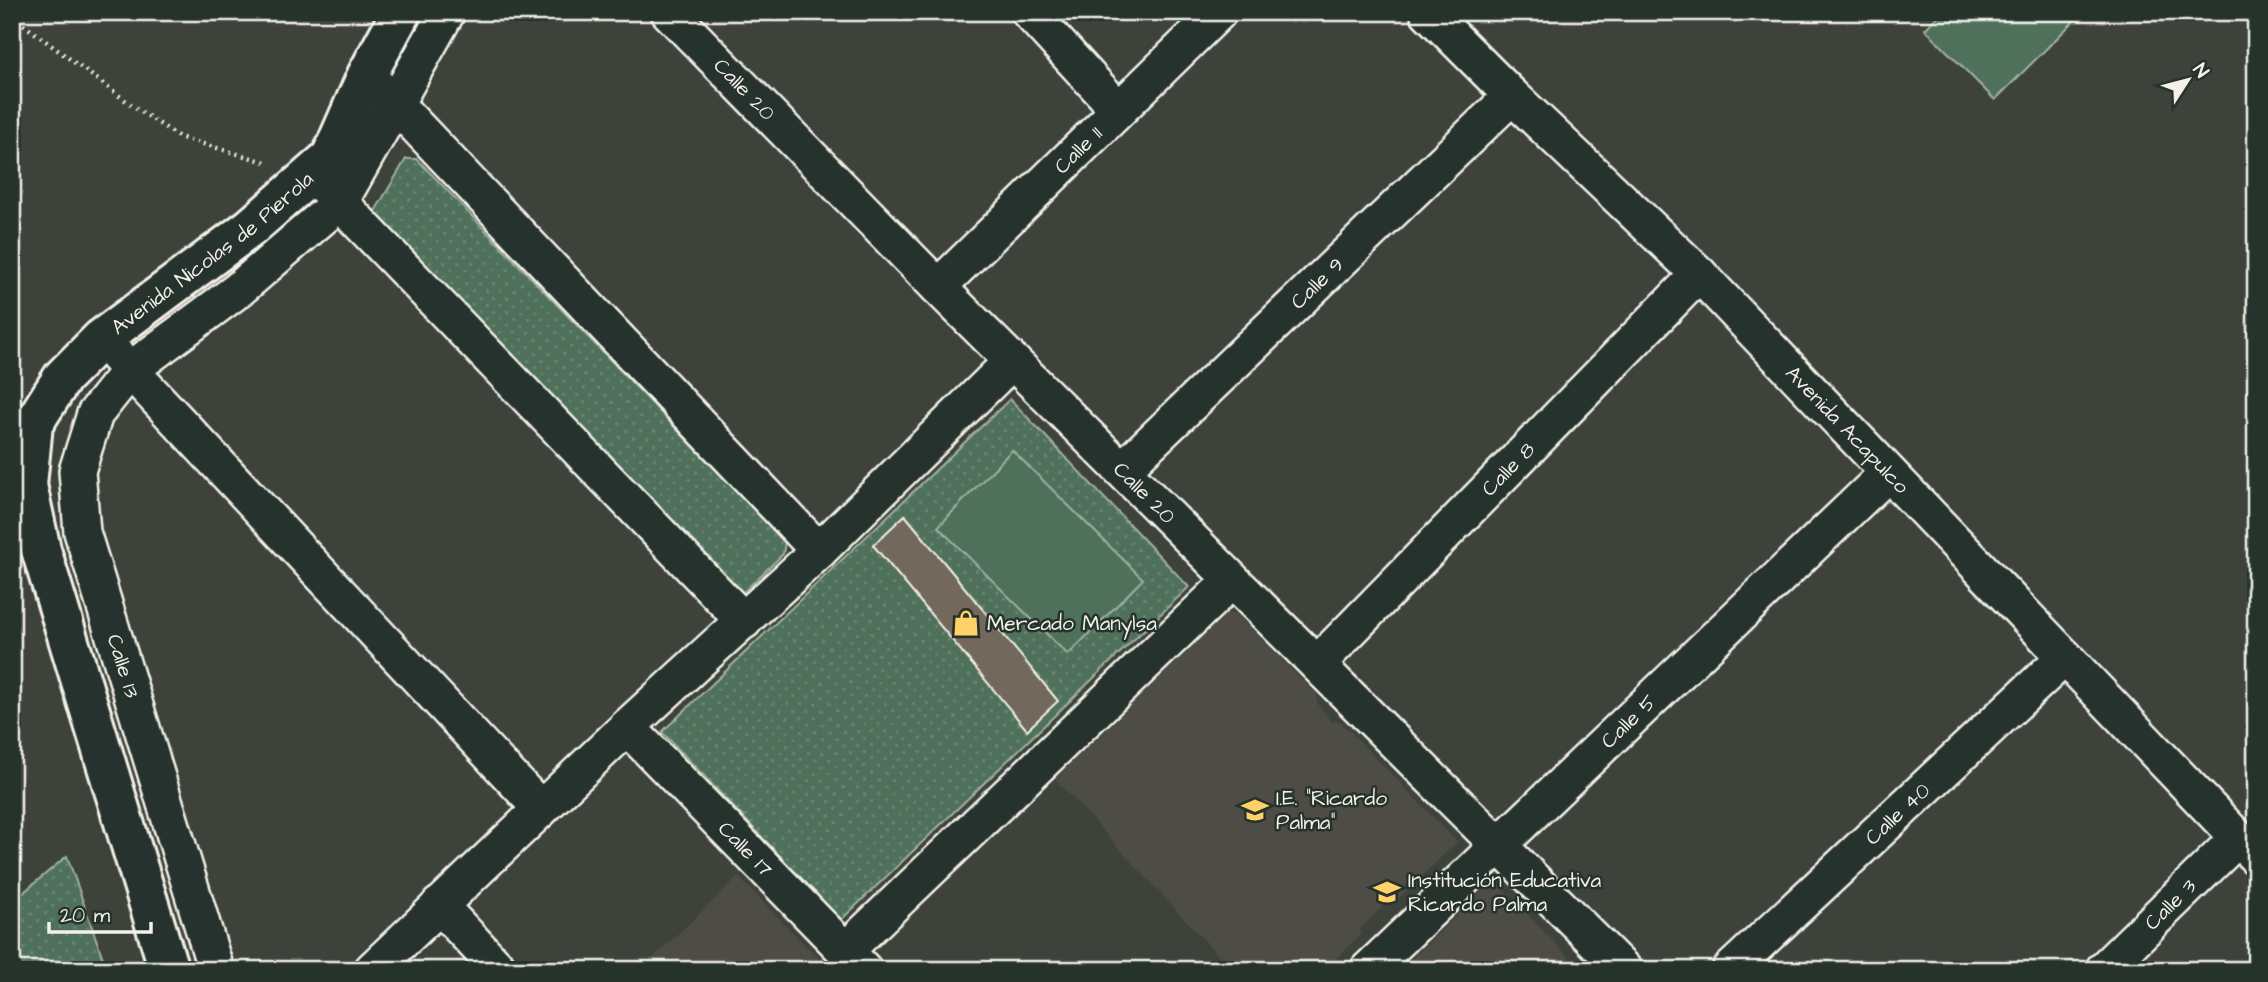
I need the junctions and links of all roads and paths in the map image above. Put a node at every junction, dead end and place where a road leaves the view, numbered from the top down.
1 (401, 12) edge
2 (447, 12) edge
3 (669, 12) edge
4 (1029, 12) edge
5 (1219, 12) edge
6 (1429, 12) edge
7 (12, 16) edge
8 (367, 75) junction
9 (1512, 96) junction
10 (395, 105) junction
11 (1118, 109) junction
12 (12, 135) edge
13 (23, 150) dead end
14 (313, 176) junction
15 (340, 202) junction
16 (1699, 274) junction
17 (938, 287) junction
18 (101, 339) junction
19 (1012, 361) junction
20 (130, 370) junction
21 (1122, 470) junction
22 (1888, 472) junction
23 (19, 491) edge
24 (820, 551) junction
25 (1232, 580) junction
26 (744, 621) junction
27 (2065, 657) junction
28 (1317, 664) junction
29 (627, 727) junction
30 (541, 809) junction
31 (1499, 846) junction
32 (2247, 848) edge
33 (439, 905) junction
34 (854, 960) edge
35 (169, 970) edge
36 (216, 970) edge
37 (372, 970) edge
38 (500, 970) edge
39 (1368, 970) edge
40 (1624, 970) edge
41 (1730, 970) edge
42 (2103, 970) edge

1 - 8 street, Avenida Nicolas de Pierola
2 - 10 street, Calle 13
3 - 17 street, Calle 20
4 - 11 street
5 - 11 street, Calle 11
6 - 9 street, Avenida Acapulco
7 - 14 path
8 - 10 street
8 - 14 street, Avenida Nicolas de Pierola
9 - 16 street, Avenida Acapulco
9 - 21 street, Calle 9
10 - 15 street, Calle 13
10 - 24 street
11 - 17 street, Calle 11
12 - 13 path
14 - 15 street
14 - 18 street, Avenida Nicolas de Pierola
15 - 20 street, Calle 13
15 - 26 street
16 - 22 street, Avenida Acapulco
16 - 28 street, Calle 8
17 - 19 street, Calle 20
18 - 20 street
18 - 23 street, Avenida Nicolas de Pierola
19 - 21 street, Calle 20
19 - 24 street
20 - 30 street
20 - 36 street, Calle 13
21 - 25 street, Calle 20
22 - 27 street, Avenida Acapulco
22 - 31 street, Calle 5
23 - 35 street, Avenida Nicolas de Pierola
24 - 26 street
25 - 28 street, Calle 20
25 - 34 street
26 - 29 street
27 - 32 street, Avenida Acapulco
27 - 41 street, Calle 40
28 - 31 street, Calle 20
29 - 30 street
29 - 34 street, Calle 17
30 - 33 street
31 - 39 street, Calle 5
31 - 40 street, Calle 20
32 - 42 street, Calle 3
33 - 37 street
33 - 38 street

